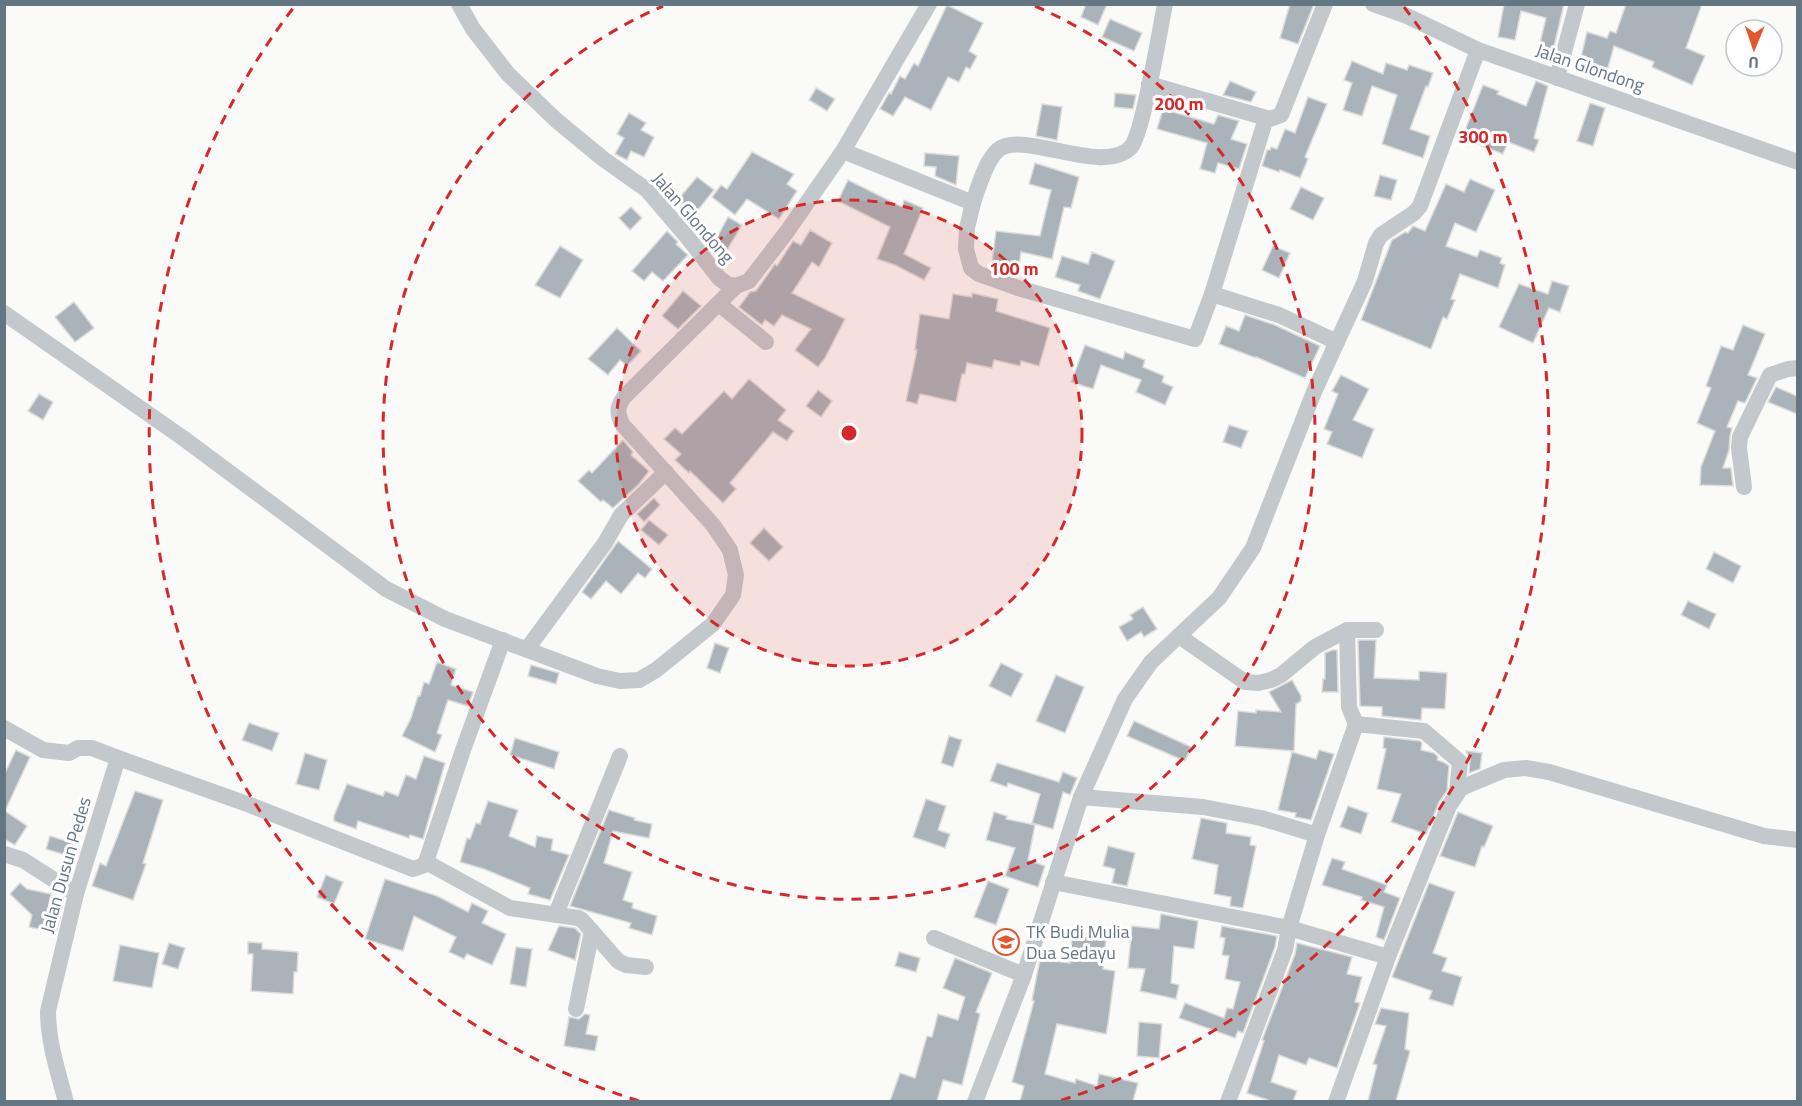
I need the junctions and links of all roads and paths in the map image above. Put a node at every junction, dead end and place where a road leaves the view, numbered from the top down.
1 (459, 4) edge
2 (929, 4) edge
3 (1165, 4) edge
4 (1325, 4) edge
5 (1373, 4) edge
6 (1577, 4) edge
7 (1478, 50) junction
8 (1557, 78) junction
9 (1149, 84) junction
10 (1266, 118) junction
11 (843, 151) junction
12 (1797, 162) edge
13 (973, 203) junction
14 (736, 286) junction
15 (1212, 294) junction
16 (719, 304) junction
17 (4, 313) edge
18 (766, 342) dead end
19 (1337, 342) junction
20 (1797, 368) edge
21 (666, 472) junction
22 (1744, 487) dead end
23 (1347, 630) junction
24 (1376, 630) dead end
25 (1179, 636) junction
26 (503, 640) junction
27 (527, 649) junction
28 (1356, 724) junction
29 (4, 728) edge
30 (620, 756) dead end
31 (118, 758) junction
32 (1457, 791) junction
33 (1081, 797) junction
34 (1317, 835) junction
35 (1797, 840) edge
36 (4, 854) edge
37 (426, 862) junction
38 (1053, 882) junction
39 (76, 894) junction
40 (556, 914) junction
41 (1289, 928) junction
42 (592, 931) junction
43 (934, 938) dead end
44 (1388, 957) junction
45 (646, 967) dead end
46 (1024, 975) junction
47 (576, 1009) dead end
48 (66, 1101) edge
49 (975, 1101) edge
50 (1228, 1101) edge
51 (1336, 1101) edge

1 - 14 street, Jalan Glondong
2 - 11 street, Jalan Glondong
3 - 9 street
4 - 10 street
5 - 7 street, Jalan Glondong
6 - 8 street
7 - 8 street, Jalan Glondong
7 - 19 street
8 - 12 street, Jalan Glondong
9 - 10 street
9 - 13 street
10 - 15 street
11 - 13 street
11 - 14 street, Jalan Glondong
13 - 15 street
14 - 16 street
15 - 19 street
16 - 18 street
16 - 21 street
17 - 26 street
19 - 25 street
20 - 22 street
21 - 27 street
21 - 27 street
23 - 24 street
23 - 25 street
23 - 28 street
25 - 33 street
26 - 27 street
26 - 37 street
28 - 32 street
28 - 34 street
29 - 31 street
30 - 40 street
31 - 37 street
31 - 39 street, Jalan Dusun Pedes
32 - 35 street
32 - 44 street
33 - 34 street
33 - 38 street
34 - 41 street
36 - 39 street
37 - 40 street
38 - 41 street
38 - 46 street
39 - 48 street, Jalan Dusun Pedes
40 - 42 street
41 - 44 street
41 - 50 street
42 - 45 street
42 - 47 street
43 - 46 street
44 - 51 street
46 - 49 street

